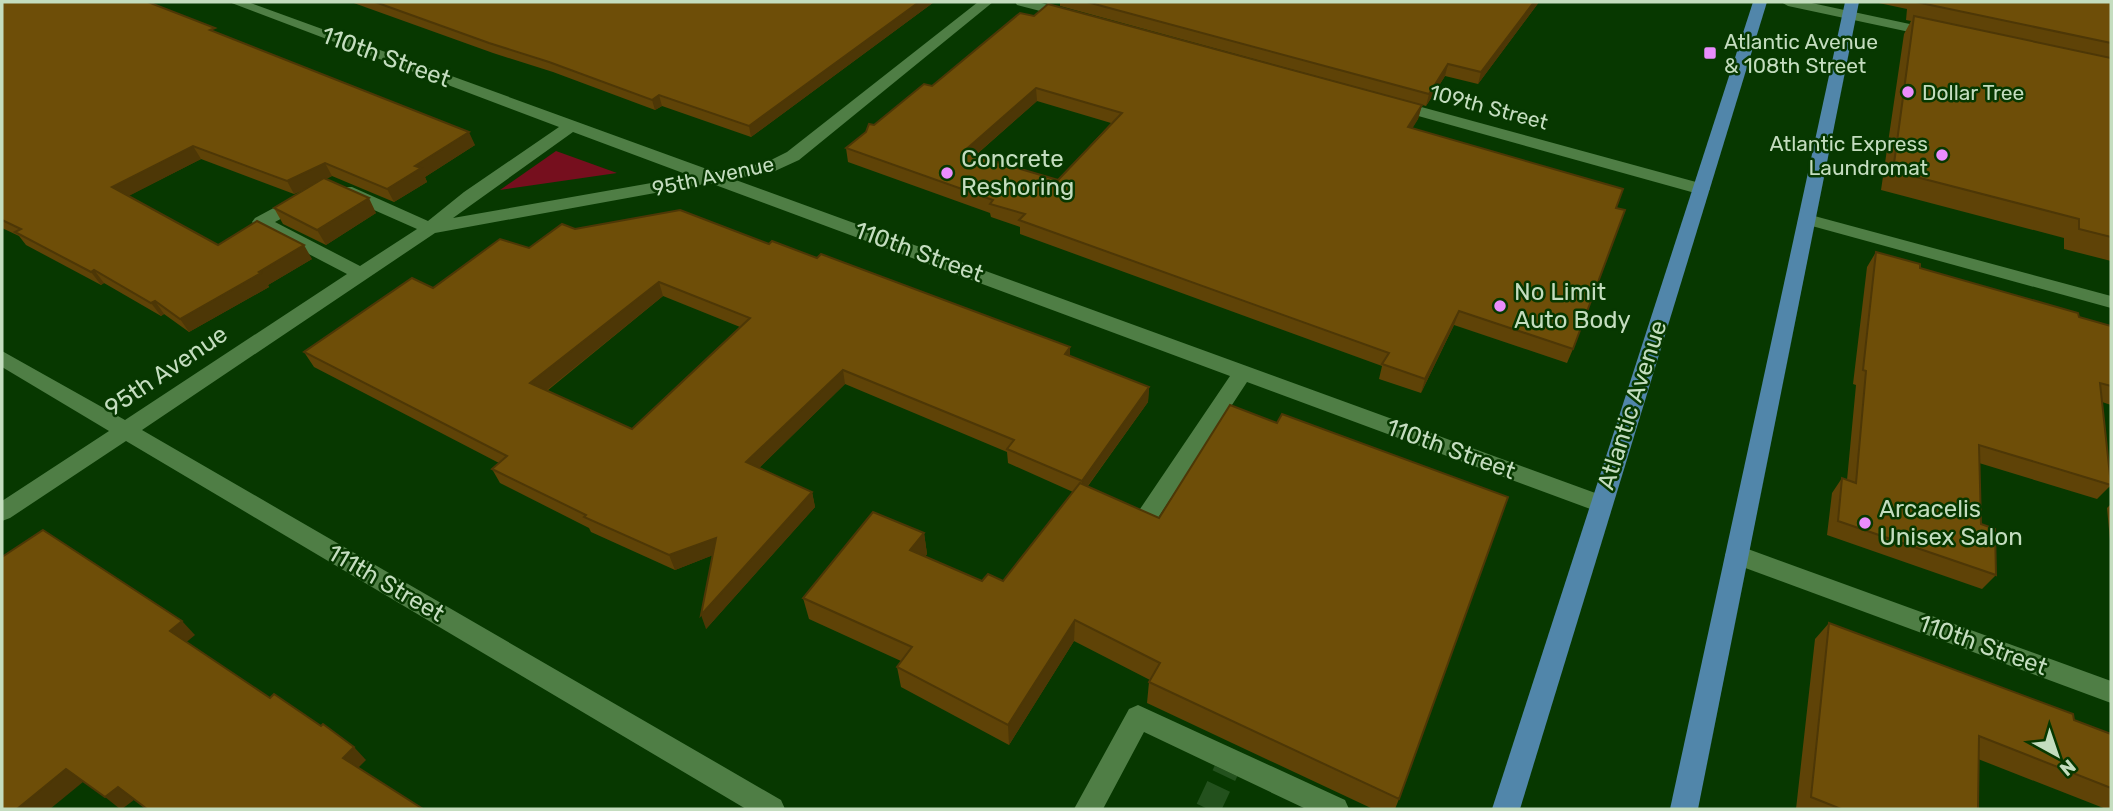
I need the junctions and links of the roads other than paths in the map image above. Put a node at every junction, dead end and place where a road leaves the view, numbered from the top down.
1 (236, 2) edge
2 (986, 2) edge
3 (1023, 2) edge
4 (1760, 2) edge
5 (1788, 2) edge
6 (1851, 8) edge
7 (1084, 19) edge
8 (1943, 35) edge
9 (1377, 100) edge
10 (572, 125) junction
11 (716, 177) junction
12 (1701, 189) junction
13 (1807, 219) junction
14 (430, 228) junction
15 (361, 274) junction
16 (2111, 302) edge
17 (2, 358) edge
18 (1243, 372) junction
19 (125, 430) junction
20 (1601, 505) junction
21 (2, 512) edge
22 (1146, 518) edge
23 (1737, 555) junction
24 (2111, 692) edge
25 (1324, 807) edge
26 (771, 809) edge
27 (1088, 809) edge
28 (1506, 809) edge
29 (1684, 809) edge

1 - 10 street, 110th Street
2 - 11 street, 95th Avenue
3 - 7 street
4 - 12 main road, Atlantic Avenue
5 - 6 street
6 - 8 street
6 - 13 main road
9 - 12 street, 109th Street
10 - 11 street, 110th Street
10 - 14 street, 95th Avenue
11 - 14 street, 95th Avenue
11 - 18 street, 110th Street
12 - 20 main road, Atlantic Avenue
13 - 16 street
13 - 23 main road
14 - 15 street, 95th Avenue
14 - 15 street
15 - 19 street, 95th Avenue
17 - 19 street, 111th Street
18 - 20 street, 110th Street
18 - 22 street
19 - 21 street, 95th Avenue
19 - 26 street, 111th Street
20 - 28 main road, Atlantic Avenue
23 - 24 street, 110th Street
23 - 29 main road
25 - 27 street

